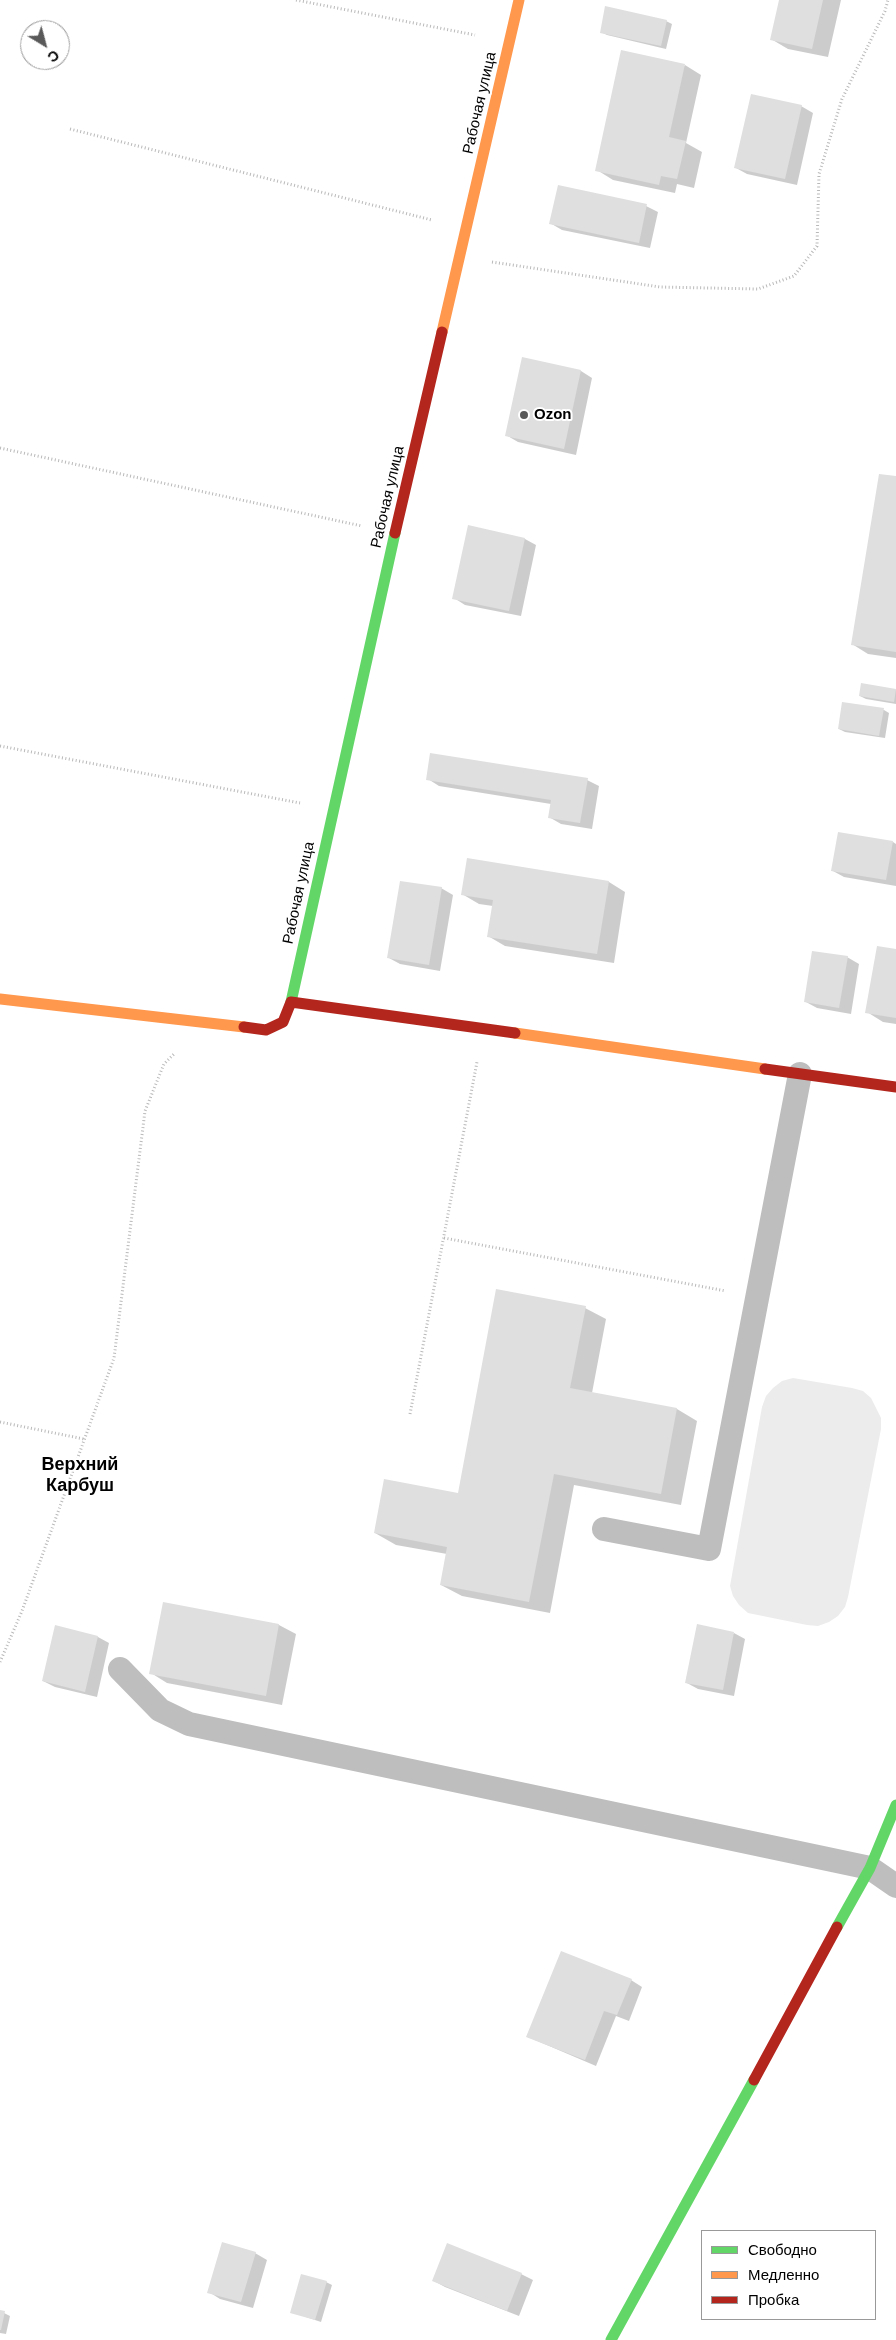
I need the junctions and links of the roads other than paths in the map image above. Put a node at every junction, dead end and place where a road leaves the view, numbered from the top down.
1 (519, 0) edge
2 (0, 998) edge
3 (291, 1002) junction
4 (800, 1074) junction
5 (896, 1087) edge
6 (604, 1529) dead end
7 (120, 1669) dead end
8 (896, 1805) edge
9 (870, 1868) junction
10 (896, 1886) edge
11 (611, 2340) edge

1 - 3 street, Рабочая улица
2 - 3 street, Рабочая улица
3 - 4 street
4 - 5 street
4 - 6 lane
7 - 9 lane
8 - 9 street
9 - 10 lane
9 - 11 street

